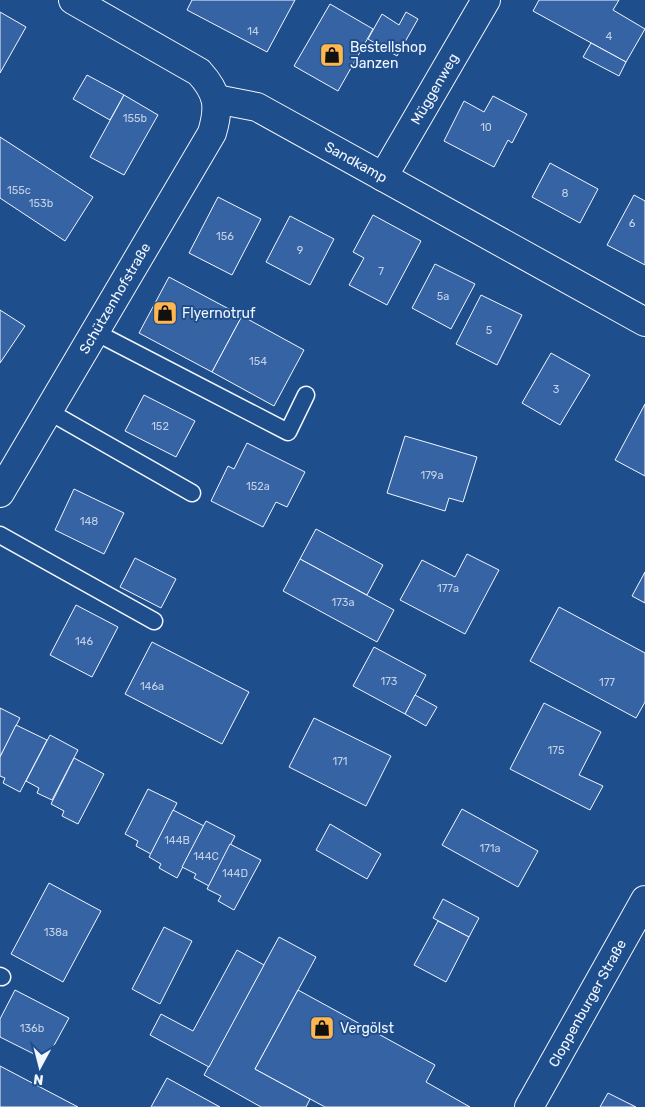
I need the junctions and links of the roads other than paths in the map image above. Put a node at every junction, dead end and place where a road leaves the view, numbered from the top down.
1 (74, 0) edge
2 (486, 0) edge
3 (216, 99) junction
4 (383, 177) junction
5 (645, 322) edge
6 (95, 332) junction
7 (306, 395) dead end
8 (48, 411) junction
9 (0, 493) edge
10 (192, 493) dead end
11 (0, 534) edge
12 (154, 621) dead end
13 (645, 900) edge
14 (529, 1107) edge

1 - 3 street
2 - 4 street, Müggenweg
3 - 4 street, Sandkamp
3 - 6 street, Schützenhofstraße
4 - 5 street, Sandkamp
6 - 7 lane
6 - 8 street, Schützenhofstraße
8 - 9 street, Schützenhofstraße
8 - 10 lane
11 - 12 lane
13 - 14 street, Cloppenburger Straße

